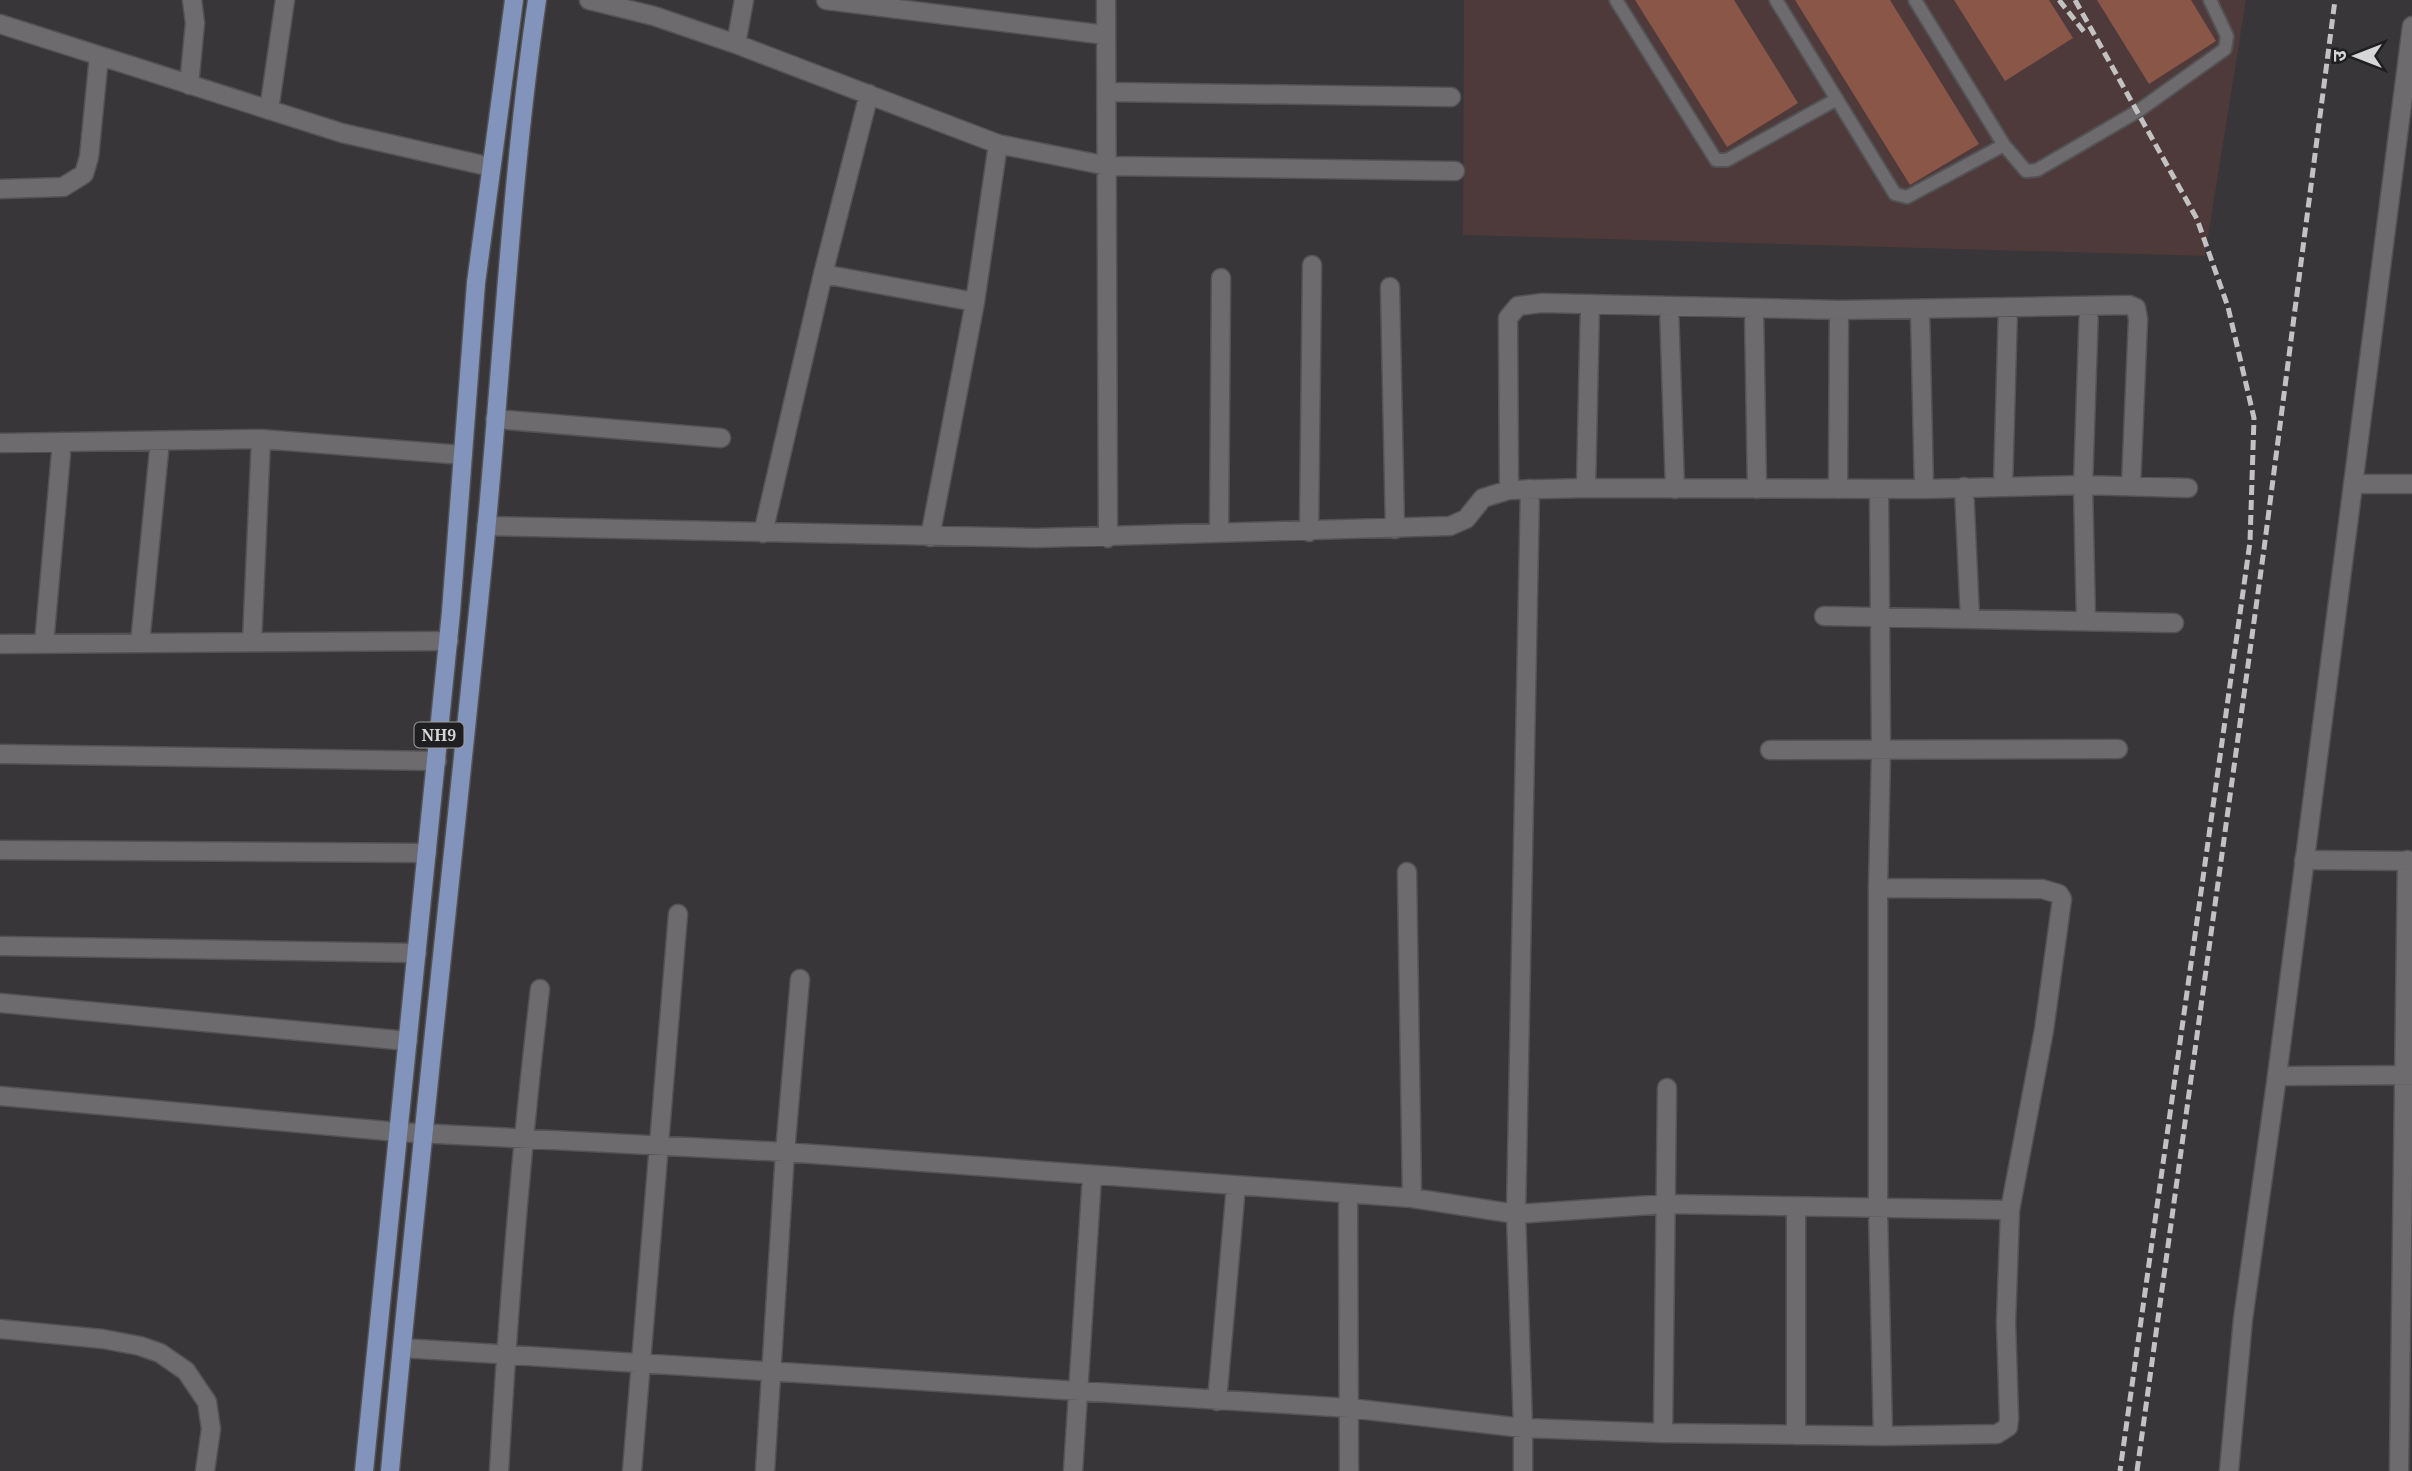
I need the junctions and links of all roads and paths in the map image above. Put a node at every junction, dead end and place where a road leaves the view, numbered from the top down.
1 (192, 0) edge
2 (285, 0) edge
3 (514, 0) edge
4 (537, 0) edge
5 (589, 0) edge
6 (744, 0) edge
7 (827, 0) edge
8 (1106, 0) edge
9 (1616, 0) edge
10 (1776, 0) edge
11 (1915, 0) edge
12 (2213, 2) edge
13 (0, 24) edge
14 (2412, 26) edge
15 (1106, 35) junction
16 (736, 44) junction
17 (99, 56) junction
18 (189, 85) junction
19 (1108, 92) junction
20 (869, 94) junction
21 (1451, 97) dead end
22 (1836, 99) junction
23 (269, 110) junction
24 (2406, 127) edge
25 (998, 144) junction
26 (2004, 145) junction
27 (1108, 166) junction
28 (491, 167) junction
29 (1455, 171) dead end
30 (0, 189) edge
31 (1312, 265) dead end
32 (823, 274) junction
33 (1221, 278) dead end
34 (1390, 287) dead end
35 (975, 302) junction
36 (1590, 304) junction
37 (2089, 306) junction
38 (1670, 307) junction
39 (2008, 307) junction
40 (1754, 309) junction
41 (1839, 310) junction
42 (1920, 310) junction
43 (495, 419) junction
44 (721, 438) dead end
45 (261, 439) junction
46 (160, 441) junction
47 (62, 442) junction
48 (0, 443) edge
49 (463, 455) junction
50 (2353, 484) junction
51 (2412, 484) edge
52 (2083, 485) junction
53 (2131, 485) junction
54 (2003, 486) junction
55 (1964, 487) junction
56 (1586, 488) junction
57 (2188, 488) dead end
58 (1530, 489) junction
59 (1675, 489) junction
60 (1757, 489) junction
61 (1838, 489) junction
62 (1879, 489) junction
63 (1924, 489) junction
64 (1509, 490) junction
65 (486, 526) junction
66 (1395, 529) junction
67 (1309, 531) junction
68 (1219, 532) junction
69 (763, 533) junction
70 (930, 537) junction
71 (1108, 538) junction
72 (1825, 616) dead end
73 (1879, 617) junction
74 (1970, 619) junction
75 (2086, 621) junction
76 (2174, 623) dead end
77 (449, 641) junction
78 (252, 642) junction
79 (140, 643) junction
80 (0, 644) edge
81 (44, 644) junction
82 (2118, 749) dead end
83 (1770, 750) dead end
84 (1881, 751) junction
85 (0, 754) edge
86 (437, 761) junction
87 (0, 850) edge
88 (427, 853) junction
89 (2304, 860) junction
90 (2410, 861) edge
91 (1407, 872) dead end
92 (1878, 888) junction
93 (678, 914) dead end
94 (0, 946) edge
95 (417, 953) junction
96 (800, 979) dead end
97 (540, 989) dead end
98 (0, 1003) edge
99 (408, 1041) junction
100 (2408, 1075) edge
101 (2277, 1076) junction
102 (1667, 1088) dead end
103 (0, 1096) edge
104 (398, 1132) junction
105 (424, 1134) junction
106 (522, 1137) junction
107 (659, 1144) junction
108 (785, 1152) junction
109 (1092, 1176) junction
110 (1237, 1186) junction
111 (1348, 1194) junction
112 (1412, 1198) junction
113 (1666, 1204) junction
114 (1796, 1207) junction
115 (1878, 1209) junction
116 (2010, 1210) junction
117 (1516, 1214) junction
118 (0, 1329) edge
119 (402, 1349) junction
120 (505, 1356) junction
121 (641, 1365) junction
122 (772, 1372) junction
123 (1078, 1392) junction
124 (1217, 1401) junction
125 (1349, 1408) junction
126 (1523, 1428) junction
127 (1663, 1433) junction
128 (1796, 1435) junction
129 (1883, 1436) junction
130 (205, 1471) edge
131 (364, 1471) edge
132 (390, 1471) edge
133 (499, 1471) edge
134 (632, 1471) edge
135 (765, 1471) edge
136 (1073, 1471) edge
137 (1349, 1471) edge
138 (1523, 1471) edge
139 (2229, 1471) edge
140 (2399, 1471) edge

1 - 18 street
2 - 23 street
3 - 28 main road, NH9
4 - 43 main road, NH9
5 - 16 street
6 - 16 street
7 - 15 street
8 - 15 street
9 - 22 lane
10 - 22 lane
11 - 26 lane
12 - 26 lane
13 - 17 street
14 - 24 street
15 - 19 street
16 - 20 street
17 - 18 street
17 - 30 street
18 - 23 street
19 - 21 street
19 - 27 street
20 - 25 street
20 - 32 street
22 - 26 lane
23 - 28 street
24 - 50 street
25 - 27 street
25 - 35 street
27 - 29 street
27 - 71 street
28 - 49 main road, NH9
31 - 67 street
32 - 35 street
32 - 69 street
33 - 68 street
34 - 66 street
35 - 70 street
36 - 38 street
36 - 56 street
36 - 64 street
37 - 39 street
37 - 52 street
37 - 53 street
38 - 40 street
38 - 59 street
39 - 42 street
39 - 54 street
40 - 41 street
40 - 60 street
41 - 42 street
41 - 61 street
42 - 63 street
43 - 44 street
43 - 65 main road, NH9
45 - 46 street
45 - 49 street
45 - 78 street
46 - 47 street
46 - 79 street
47 - 48 street
47 - 81 street
49 - 77 main road, NH9
50 - 51 street
50 - 89 street
52 - 53 street
52 - 54 street
52 - 75 street
53 - 57 street
54 - 55 street
55 - 63 street
55 - 74 street
56 - 58 street
56 - 59 street
58 - 64 street
58 - 117 street
59 - 60 street
60 - 61 street
61 - 62 street
62 - 63 street
62 - 73 street
64 - 66 street
65 - 69 street
65 - 105 main road, NH9
66 - 67 street
67 - 68 street
68 - 71 street
69 - 70 street
70 - 71 street
72 - 73 street
73 - 74 street
73 - 84 street
74 - 75 street
75 - 76 street
77 - 78 street
77 - 86 main road, NH9
78 - 79 street
79 - 81 street
80 - 81 street
82 - 84 street
83 - 84 street
84 - 92 street
85 - 86 street
86 - 88 main road, NH9
87 - 88 street
88 - 95 main road, NH9
89 - 90 street
89 - 101 street
90 - 100 street
91 - 112 street
92 - 115 street
92 - 116 street
93 - 107 street
94 - 95 street
95 - 99 main road, NH9
96 - 108 street
97 - 106 street
98 - 99 street
99 - 104 main road, NH9
100 - 101 street
100 - 140 street
101 - 139 street
102 - 113 street
103 - 104 street
104 - 105 street
104 - 131 main road, NH9
105 - 106 street
105 - 119 main road, NH9
106 - 107 street
106 - 120 street
107 - 108 street
107 - 121 street
108 - 109 street
108 - 122 street
109 - 110 street
109 - 123 street
110 - 111 street
110 - 124 street
111 - 112 street
111 - 125 street
112 - 117 street
113 - 114 street
113 - 117 street
113 - 127 street
114 - 115 street
114 - 128 street
115 - 116 street
115 - 129 street
116 - 129 street
117 - 126 street
118 - 130 street
119 - 120 street
119 - 132 main road, NH9
120 - 121 street
120 - 133 street
121 - 122 street
121 - 134 street
122 - 123 street
122 - 135 street
123 - 124 street
123 - 136 street
124 - 125 street
125 - 126 street
125 - 137 street
126 - 127 street
126 - 138 street
127 - 128 street
128 - 129 street

